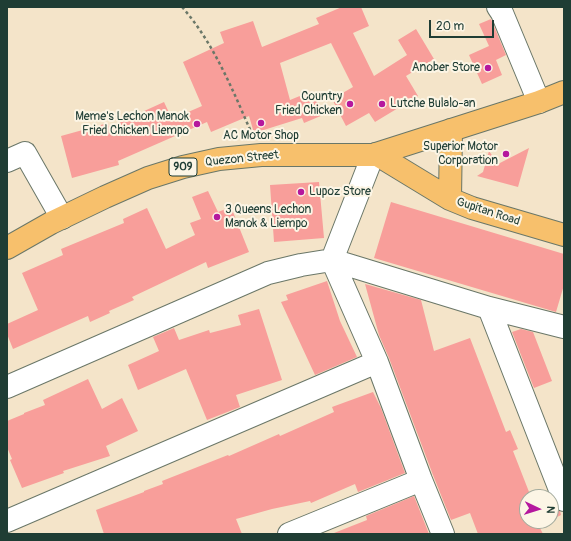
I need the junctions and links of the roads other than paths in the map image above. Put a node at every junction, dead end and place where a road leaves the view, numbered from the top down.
1 (498, 7) edge
2 (564, 92) edge
3 (539, 102) junction
4 (451, 130) junction
5 (374, 154) junction
6 (7, 161) edge
7 (450, 199) junction
8 (62, 218) junction
9 (564, 235) edge
10 (7, 248) edge
11 (332, 260) junction
12 (489, 308) junction
13 (564, 327) edge
14 (377, 362) junction
15 (7, 387) edge
16 (421, 480) junction
17 (564, 500) edge
18 (7, 521) edge
19 (289, 534) edge
20 (443, 534) edge

1 - 3 street
2 - 3 main road, 909
3 - 4 main road, 909
4 - 5 main road, 909
4 - 7 main road
5 - 7 main road, Gupitan Road
5 - 8 main road, Quezon Street / 909
5 - 11 street
6 - 8 street
7 - 9 main road, Gupitan Road
8 - 10 main road, Quezon Street / 909
11 - 12 street
11 - 14 street
11 - 15 street
12 - 13 street
12 - 17 street
14 - 16 street
14 - 18 street
16 - 19 street
16 - 20 street

